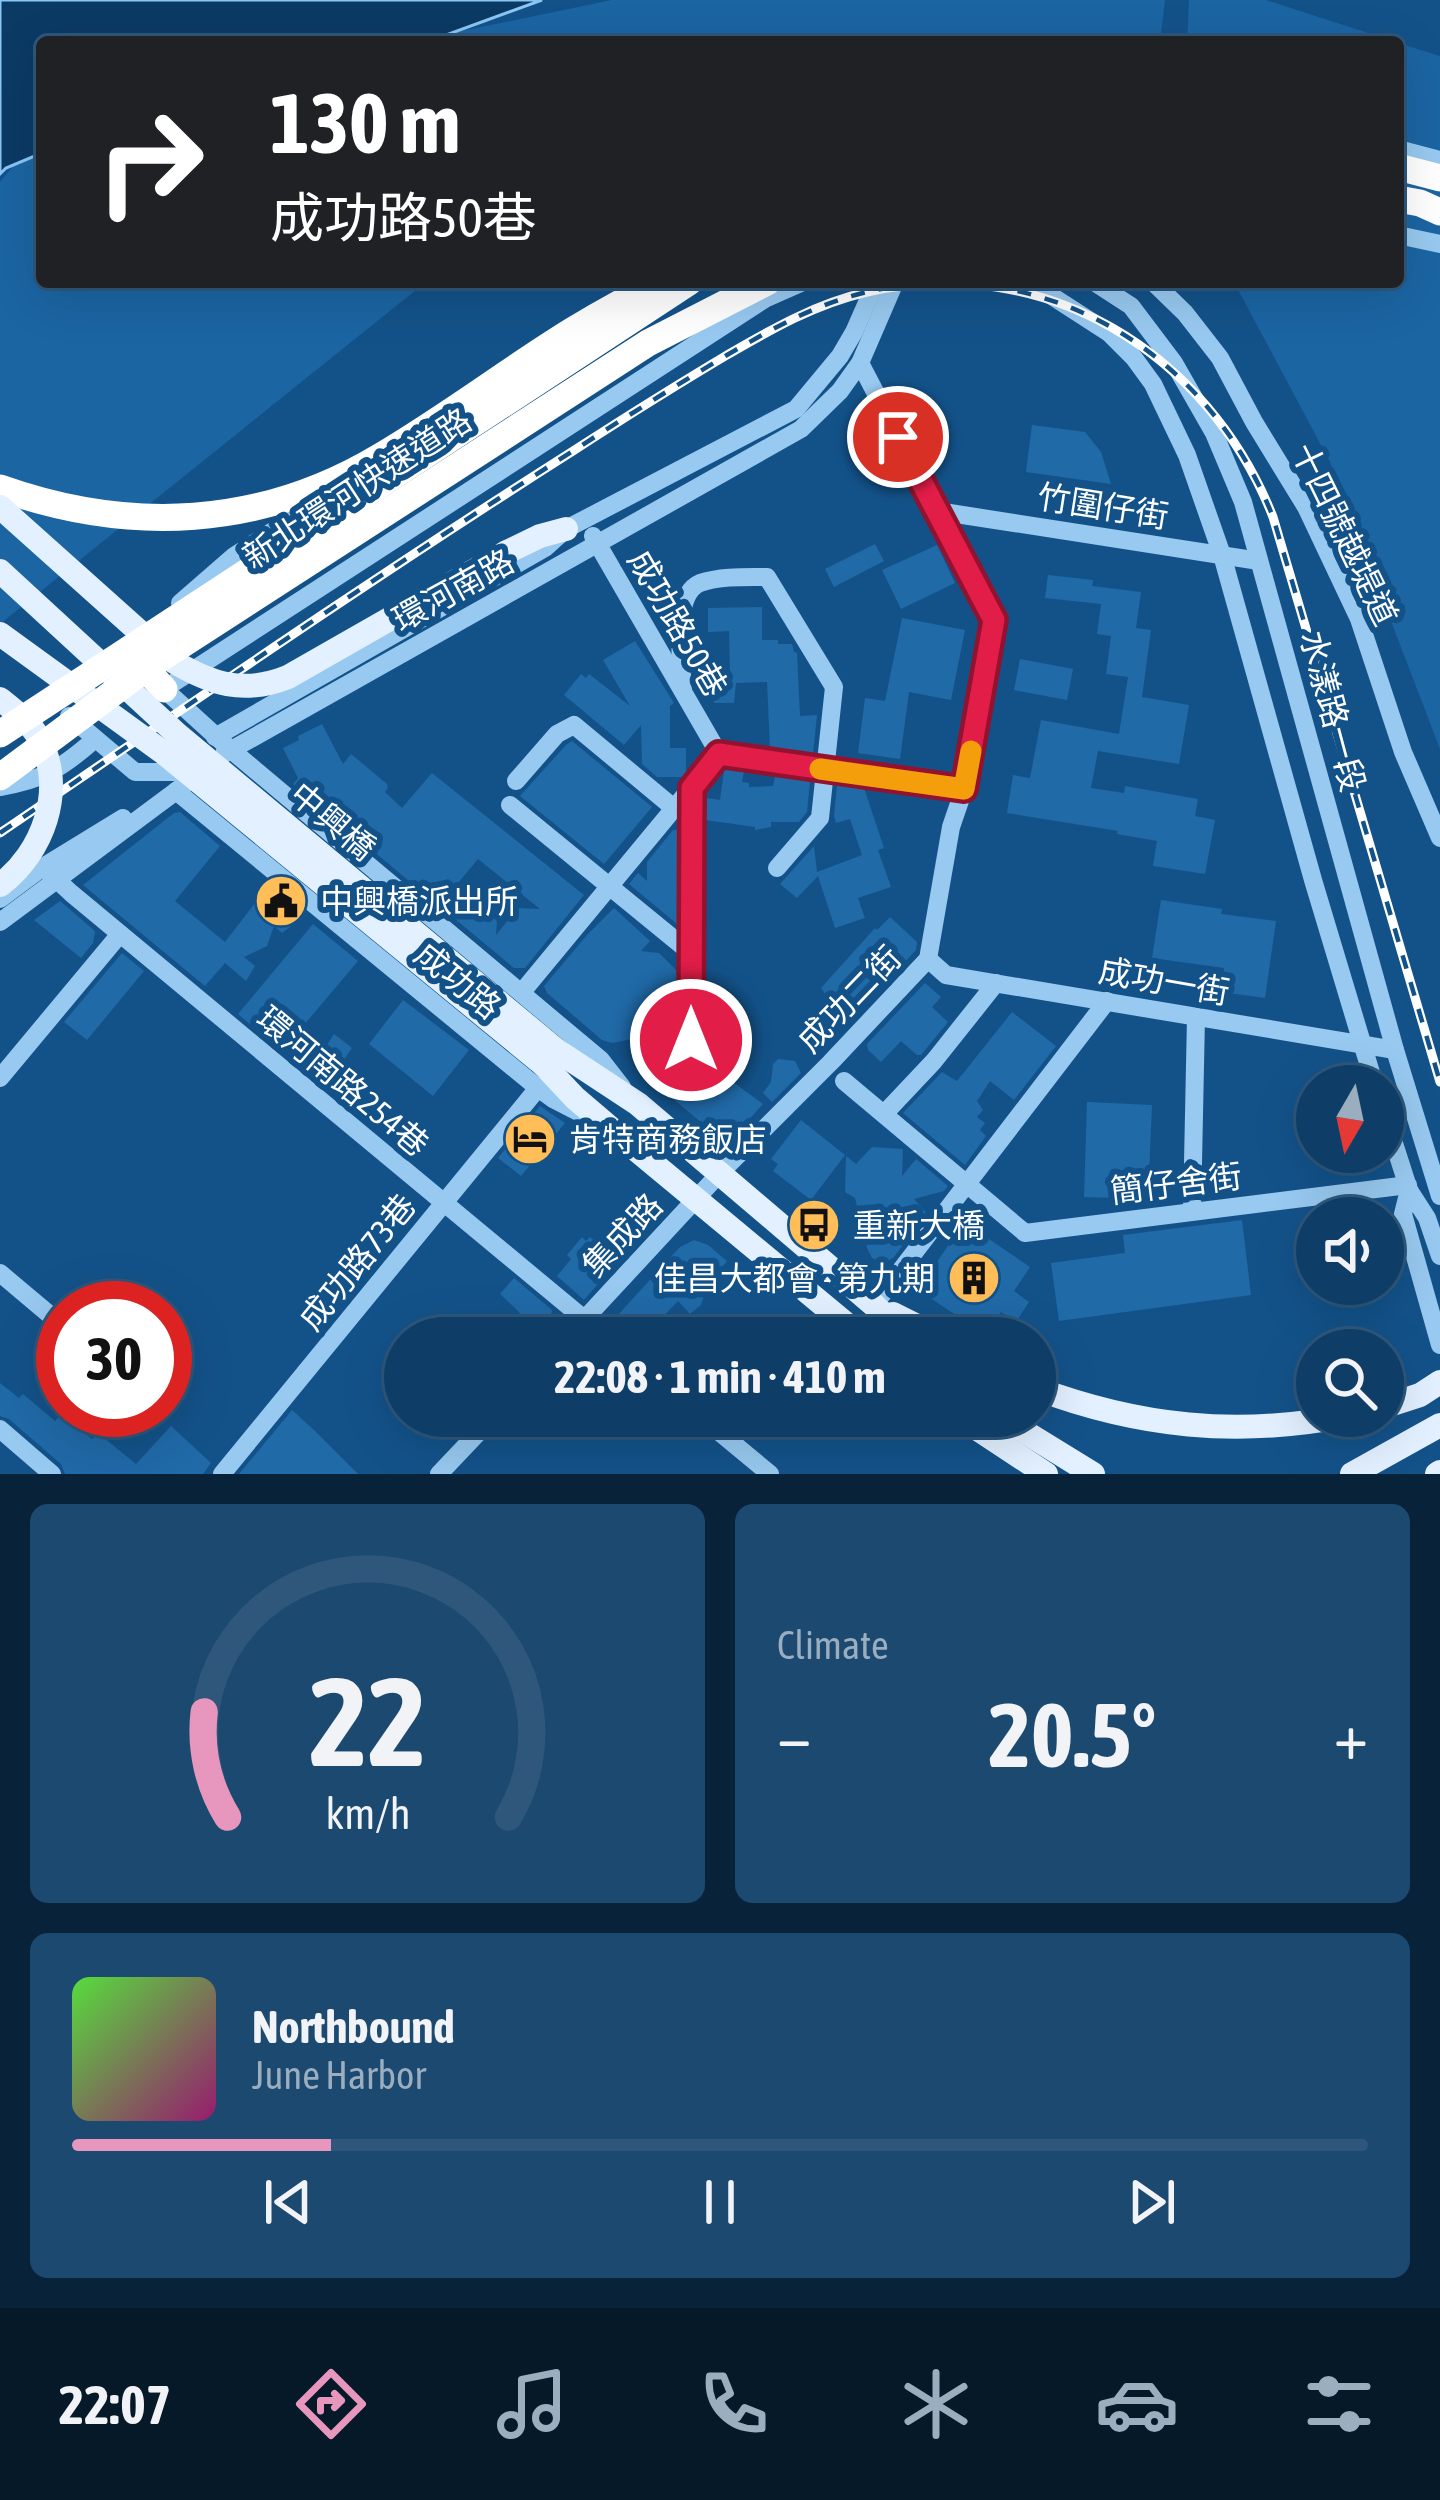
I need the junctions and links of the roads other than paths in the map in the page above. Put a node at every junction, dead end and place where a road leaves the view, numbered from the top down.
1 (1404, 151) edge
2 (1440, 160) edge
3 (1404, 169) edge
4 (1440, 178) edge
5 (1404, 189) edge
6 (1440, 195) edge
7 (1404, 200) edge
8 (1440, 212) edge
9 (1404, 217) edge
10 (1440, 226) edge
11 (1404, 236) edge
12 (1440, 244) edge
13 (652, 288) edge
14 (658, 288) edge
15 (666, 288) edge
16 (680, 288) edge
17 (701, 288) edge
18 (755, 288) edge
19 (782, 288) edge
20 (789, 288) edge
21 (873, 288) edge
22 (892, 288) edge
23 (1039, 288) edge
24 (1103, 288) edge
25 (1159, 288) edge
26 (860, 363) junction
27 (0, 488) edge
28 (390, 491) junction
29 (0, 507) edge
30 (937, 511) junction
31 (575, 525) junction
32 (597, 543) junction
33 (1222, 555) junction
34 (1259, 561) junction
35 (0, 571) edge
36 (0, 634) edge
37 (147, 667) junction
38 (682, 691) junction
39 (0, 699) edge
40 (74, 720) junction
41 (0, 734) edge
42 (222, 743) junction
43 (719, 754) junction
44 (0, 758) edge
45 (826, 770) junction
46 (199, 772) junction
47 (0, 777) edge
48 (516, 781) dead end
49 (0, 787) edge
50 (692, 788) junction
51 (964, 789) junction
52 (176, 791) junction
53 (510, 805) dead end
54 (675, 809) junction
55 (1440, 838) edge
56 (777, 868) dead end
57 (50, 874) junction
58 (0, 885) edge
59 (610, 886) junction
60 (0, 899) edge
61 (0, 922) edge
62 (120, 934) junction
63 (691, 953) junction
64 (928, 959) junction
65 (996, 982) junction
66 (521, 992) junction
67 (1107, 1001) junction
68 (1196, 1017) junction
69 (691, 1040) dead end
70 (1362, 1045) junction
71 (1395, 1050) junction
72 (1368, 1065) edge
73 (546, 1068) junction
74 (0, 1078) edge
75 (844, 1082) dead end
76 (638, 1104) junction
77 (884, 1114) junction
78 (720, 1172) junction
79 (1403, 1173) edge
80 (968, 1184) junction
81 (1408, 1188) junction
82 (1440, 1196) edge
83 (695, 1200) junction
84 (444, 1204) junction
85 (1192, 1211) junction
86 (1440, 1256) edge
87 (0, 1273) edge
88 (36, 1303) edge
89 (874, 1305) junction
90 (582, 1317) edge
91 (586, 1317) edge
92 (837, 1317) edge
93 (886, 1317) edge
94 (898, 1317) edge
95 (1440, 1345) edge
96 (1433, 1392) edge
97 (1056, 1396) edge
98 (1404, 1401) edge
99 (1296, 1424) edge
100 (1440, 1425) edge
101 (0, 1429) edge
102 (474, 1437) edge
103 (725, 1437) edge
104 (1003, 1437) edge
105 (1006, 1437) edge
106 (1017, 1437) edge
107 (52, 1474) edge
108 (222, 1474) edge
109 (439, 1474) edge
110 (770, 1474) edge
111 (1032, 1474) edge
112 (1046, 1474) edge
113 (1093, 1474) edge
114 (1352, 1474) edge

1 - 2 street
3 - 4 highway
5 - 6 highway
7 - 8 highway
9 - 10 highway
11 - 12 street
13 - 27 highway
14 - 28 street, bridge
15 - 37 street
16 - 41 highway, 新北環河快速道路, bridge
17 - 28 highway
18 - 37 highway, 新北環河快速道路, bridge
19 - 37 street
20 - 28 street, bridge
21 - 31 street, 環河南路
22 - 26 street, 環河南路
23 - 33 street, 水漾路一段
24 - 34 street, 水漾路一段
25 - 55 street, 十四號越堤道
26 - 30 street, 成功二街
26 - 32 street, 環河南路
28 - 37 highway
29 - 31 main road, bridge
30 - 33 street, 竹圍仔街
30 - 51 street, 成功二街
31 - 32 street, 成功路50巷
31 - 42 street, 環河南路
32 - 38 street, 成功路50巷
32 - 42 street, 環河南路
33 - 34 street, 竹圍仔街
33 - 70 street, 水漾路一段
34 - 71 street, 水漾路一段
35 - 73 main road, 中興橋, bridge
36 - 73 main road, 中興橋, bridge
37 - 40 highway
37 - 42 street, 成功路
37 - 44 highway, bridge
37 - 47 highway, 新北環河快速道路, bridge
38 - 43 street, 成功路50巷
38 - 45 street
39 - 58 main road, bridge
40 - 41 street
40 - 46 street
40 - 49 highway
42 - 46 street
42 - 52 street, 環河南路
42 - 66 street, 成功路
43 - 45 street
43 - 50 street
45 - 51 street
45 - 56 street
46 - 52 street
46 - 57 street, 環河南路
48 - 54 street
50 - 54 street
50 - 63 street
51 - 64 street, 成功二街
52 - 57 street, 環河南路
52 - 73 street, 成功路
53 - 59 street
54 - 59 street
57 - 60 street, 環河南路
57 - 61 street, 環河南路
57 - 62 street, 環河南路254巷
59 - 63 street
59 - 66 street
62 - 74 street
62 - 84 street, 環河南路254巷
63 - 69 street
64 - 65 street, 成功一街
64 - 78 street, 成功二街
65 - 67 street, 成功一街
65 - 77 street
66 - 76 street, 成功路
67 - 68 street, 成功一街
67 - 80 street
68 - 70 street, 成功一街
68 - 85 street
70 - 71 street, 成功一街
70 - 72 street, 水漾路一段
71 - 82 street, 水漾路一段
73 - 76 main road, 中興橋
73 - 83 main road, 中興橋
73 - 84 street, 成功路73巷
75 - 77 street, 簡仔舍街
76 - 78 main road, 成功路
77 - 80 street, 簡仔舍街
78 - 83 street, 集成路
78 - 89 main road, 成功路
79 - 81 street
80 - 85 street, 簡仔舍街
80 - 89 street
81 - 85 street, 簡仔舍街
81 - 86 street
81 - 95 street
83 - 91 street, 集成路
83 - 92 main road
84 - 90 street, 環河南路254巷
84 - 108 street, 成功路73巷
87 - 88 street
89 - 93 main road
89 - 94 main road
96 - 98 main road
97 - 99 main road
100 - 114 main road
101 - 107 street
102 - 109 street
103 - 110 street
104 - 111 main road
105 - 112 main road
106 - 113 main road

